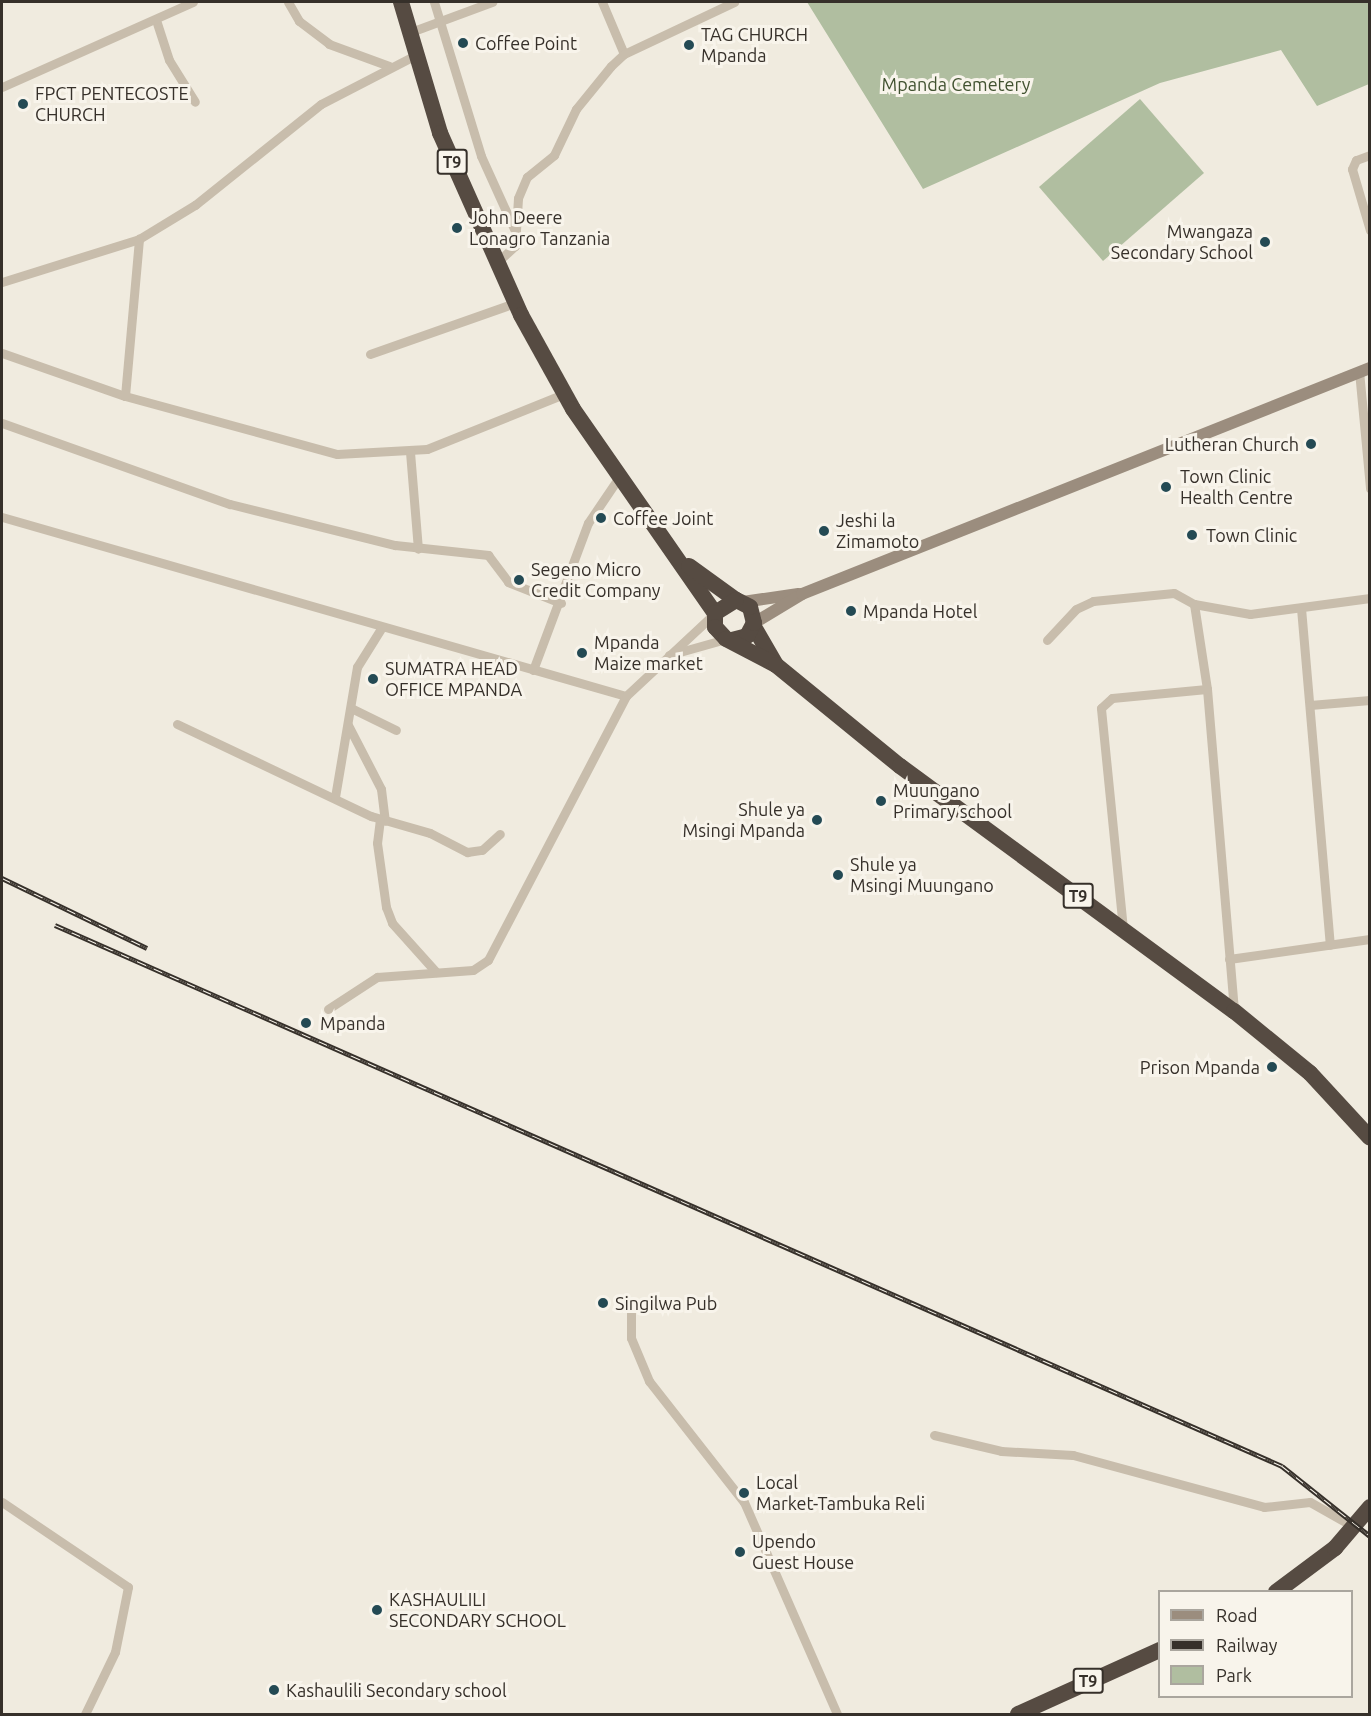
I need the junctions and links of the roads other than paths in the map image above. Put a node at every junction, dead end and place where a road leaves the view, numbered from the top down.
1 (193, 2) edge
2 (288, 2) edge
3 (401, 2) edge
4 (434, 2) edge
5 (492, 2) edge
6 (602, 2) edge
7 (706, 2) edge
8 (734, 2) edge
9 (710, 12) junction
10 (156, 20) junction
11 (439, 24) junction
12 (408, 33) junction
13 (624, 54) junction
14 (414, 56) junction
15 (389, 66) junction
16 (2, 87) edge
17 (195, 102) dead end
18 (1370, 155) edge
19 (1370, 230) edge
20 (516, 234) junction
21 (139, 239) junction
22 (496, 263) junction
23 (2, 282) edge
24 (515, 303) junction
25 (2, 353) edge
26 (370, 354) dead end
27 (1364, 370) edge
28 (564, 394) junction
29 (125, 396) junction
30 (2, 423) edge
31 (410, 452) junction
32 (619, 477) junction
33 (1370, 488) edge
34 (2, 517) edge
35 (418, 549) junction
36 (686, 564) junction
37 (802, 594) junction
38 (1370, 598) edge
39 (739, 601) junction
40 (561, 603) junction
41 (1194, 604) junction
42 (1301, 608) junction
43 (715, 612) junction
44 (754, 625) junction
45 (382, 627) junction
46 (729, 640) junction
47 (1047, 640) dead end
48 (667, 656) junction
49 (776, 665) junction
50 (533, 670) junction
51 (1207, 689) junction
52 (626, 696) junction
53 (1370, 700) edge
54 (1310, 705) junction
55 (351, 708) junction
56 (177, 724) dead end
57 (348, 725) junction
58 (396, 730) dead end
59 (335, 797) junction
60 (382, 820) junction
61 (500, 834) dead end
62 (1123, 929) junction
63 (1370, 939) edge
64 (1330, 945) junction
65 (1229, 959) junction
66 (436, 972) junction
67 (328, 1009) dead end
68 (1234, 1011) junction
69 (1370, 1138) edge
70 (631, 1313) dead end
71 (934, 1436) dead end
72 (2, 1502) edge
73 (1370, 1507) edge
74 (1354, 1527) junction
75 (1278, 1590) edge
76 (1158, 1651) edge
77 (85, 1714) edge
78 (837, 1714) edge
79 (1018, 1714) edge

1 - 10 street
2 - 15 street
3 - 12 highway, T9
4 - 11 street
5 - 11 street
6 - 13 street
7 - 9 street
8 - 9 street
9 - 13 street
10 - 16 street
10 - 17 street
11 - 12 street
11 - 20 street
12 - 14 highway, T9
13 - 20 street
14 - 15 street
14 - 22 highway, T9
15 - 21 street
18 - 19 street
20 - 22 street
21 - 23 street
21 - 29 street
22 - 24 highway, T9
24 - 26 street
24 - 28 highway, T9
25 - 29 street
27 - 33 street
27 - 37 street
28 - 31 street
28 - 32 highway, T9
29 - 31 street
30 - 35 street
31 - 35 street
32 - 36 highway, T9
32 - 40 street
34 - 45 street
35 - 40 street
36 - 39 highway, T9
36 - 43 highway, T9
37 - 39 street
37 - 44 street
38 - 42 street
39 - 43 highway
39 - 44 highway, T9
40 - 50 street
41 - 42 street
41 - 47 street
41 - 51 street
42 - 54 street
43 - 46 highway, T9
43 - 48 street
44 - 46 highway
44 - 49 highway, T9
45 - 50 street
45 - 55 street
46 - 48 street
46 - 49 highway, T9
48 - 52 street
49 - 62 highway, T9
50 - 52 street
51 - 62 street
51 - 65 street
52 - 66 street
53 - 54 street
54 - 64 street
55 - 57 street
55 - 58 street
56 - 59 street
57 - 59 street
57 - 60 street
59 - 60 street
60 - 61 street
60 - 66 street
62 - 68 highway, T9
63 - 64 street
64 - 65 street
65 - 68 street
66 - 67 street
68 - 69 highway, T9
70 - 78 street
71 - 74 street
72 - 77 street
73 - 74 highway
74 - 75 highway
76 - 79 highway, T9

